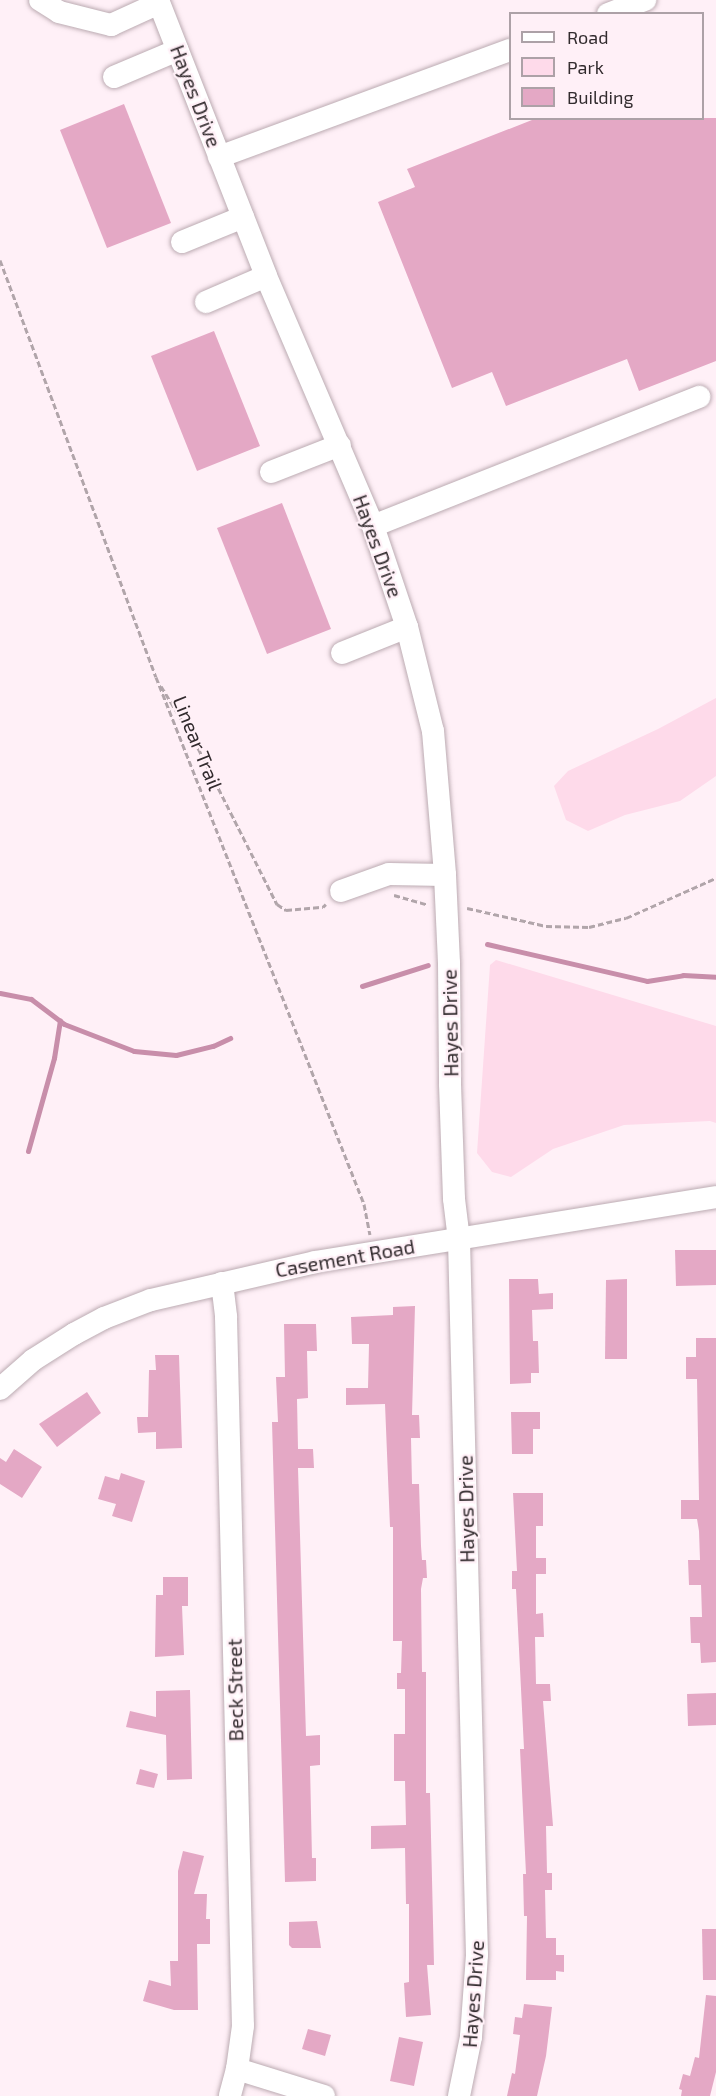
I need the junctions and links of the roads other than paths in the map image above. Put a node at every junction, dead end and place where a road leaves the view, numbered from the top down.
1 (40, 0) edge
2 (645, 0) edge
3 (159, 2) edge
4 (613, 12) edge
5 (178, 50) junction
6 (509, 50) edge
7 (114, 77) dead end
8 (219, 157) junction
9 (243, 217) junction
10 (182, 242) dead end
11 (266, 276) junction
12 (206, 302) dead end
13 (699, 397) dead end
14 (340, 445) junction
15 (271, 472) dead end
16 (373, 526) junction
17 (407, 627) junction
18 (342, 653) dead end
19 (445, 875) junction
20 (341, 891) road end
21 (716, 1197) edge
22 (459, 1240) junction
23 (222, 1283) junction
24 (0, 1389) edge
25 (237, 2069) junction
26 (230, 2096) edge
27 (324, 2096) edge
28 (459, 2096) edge

1 - 3 street
2 - 4 street
3 - 5 street, Hayes Drive
5 - 7 street
5 - 8 street, Hayes Drive
6 - 8 street
8 - 9 street, Hayes Drive
9 - 10 street
9 - 11 street, Hayes Drive
11 - 12 street
11 - 14 street, Hayes Drive
13 - 16 street
14 - 15 street
14 - 16 street, Hayes Drive
16 - 17 street, Hayes Drive
17 - 18 street
17 - 19 street, Hayes Drive
19 - 20 street
19 - 22 street, Hayes Drive
21 - 22 street, Casement Road
22 - 23 street, Casement Road
22 - 28 street, Hayes Drive
23 - 24 street, Casement Road
23 - 25 street, Beck Street
25 - 26 street, Beck Street
25 - 27 street

